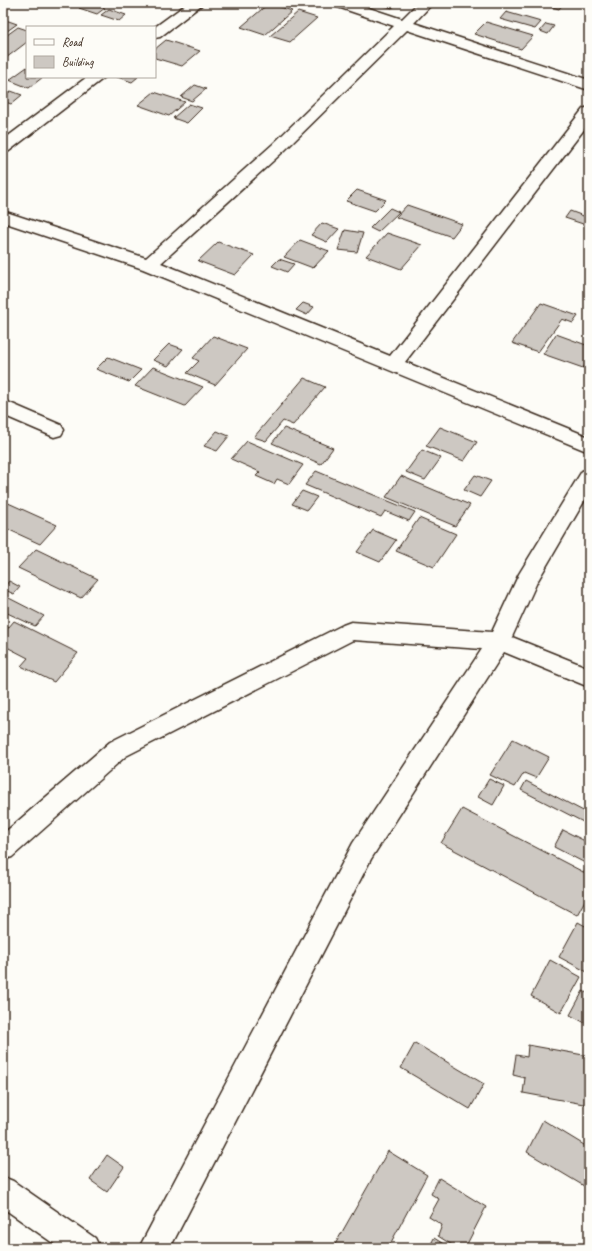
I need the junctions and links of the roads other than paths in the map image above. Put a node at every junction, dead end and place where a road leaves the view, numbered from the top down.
1 (197, 3) edge
2 (340, 3) edge
3 (426, 3) edge
4 (403, 24) junction
5 (156, 33) edge
6 (96, 78) edge
7 (589, 85) edge
8 (589, 112) edge
9 (3, 148) edge
10 (3, 216) edge
11 (149, 265) junction
12 (393, 365) junction
13 (3, 407) edge
14 (54, 430) dead end
15 (589, 445) edge
16 (589, 476) edge
17 (499, 641) junction
18 (589, 678) edge
19 (3, 849) edge
20 (3, 1191) edge
21 (85, 1248) edge
22 (154, 1248) edge

1 - 5 street
2 - 4 street
3 - 4 street
4 - 7 street
4 - 11 street
6 - 9 street
8 - 12 street
10 - 11 street
11 - 12 street
12 - 15 street
13 - 14 street
16 - 17 street
17 - 18 street
17 - 19 street
17 - 22 street
20 - 21 street

